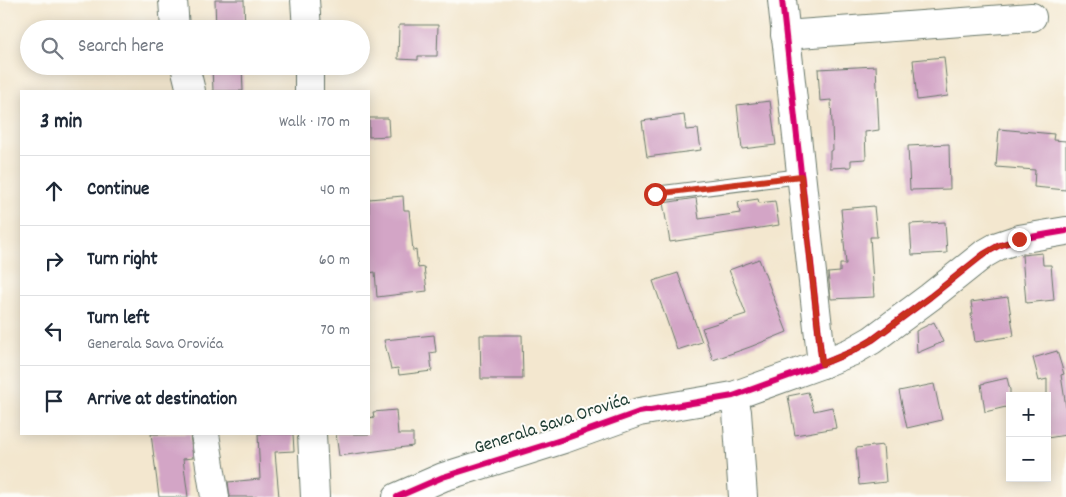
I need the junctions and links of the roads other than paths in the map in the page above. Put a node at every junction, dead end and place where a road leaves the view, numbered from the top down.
1 (173, 0) edge
2 (305, 0) edge
3 (782, 0) edge
4 (1032, 16) dead end
5 (174, 20) edge
6 (307, 20) edge
7 (785, 35) junction
8 (187, 75) edge
9 (309, 75) edge
10 (191, 90) edge
11 (309, 90) edge
12 (801, 176) junction
13 (655, 194) dead end
14 (1066, 231) edge
15 (822, 364) junction
16 (733, 396) junction
17 (205, 435) edge
18 (312, 435) edge
19 (215, 497) edge
20 (315, 497) edge
21 (398, 497) edge
22 (743, 497) edge

1 - 5 street
2 - 6 street
3 - 7 street
4 - 7 street
7 - 12 street
8 - 10 street
9 - 11 street
12 - 13 lane
12 - 15 street
14 - 15 street, Generala Sava Orovića
15 - 16 street, Generala Sava Orovića
16 - 21 street, Generala Sava Orovića
16 - 22 street
17 - 19 street
18 - 20 street

